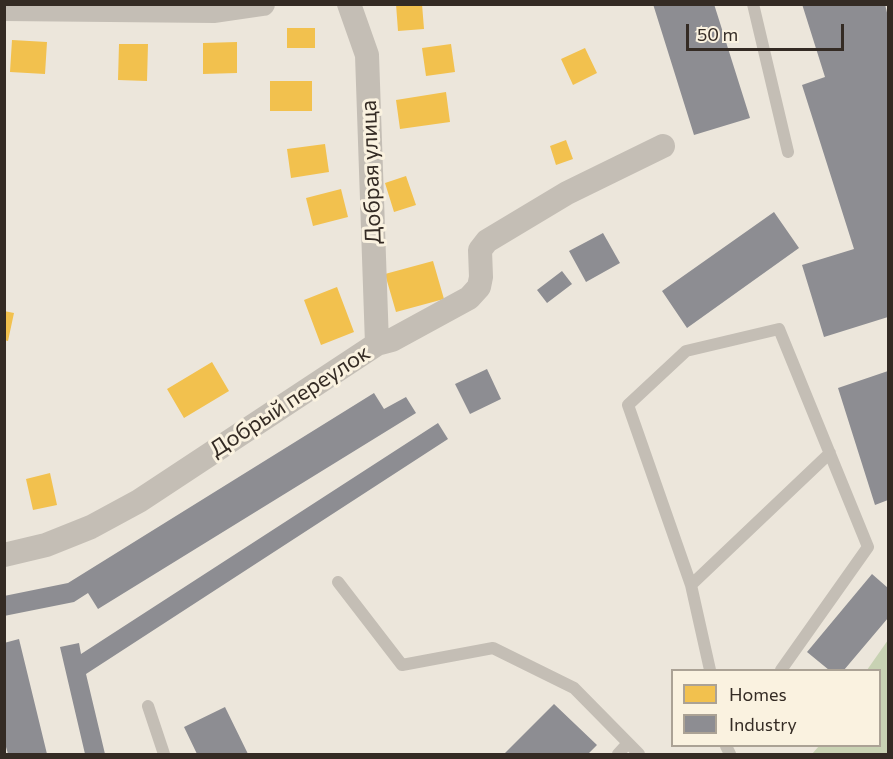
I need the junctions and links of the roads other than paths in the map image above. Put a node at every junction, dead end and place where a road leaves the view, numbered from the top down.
1 (263, 4) edge
2 (349, 4) edge
3 (753, 4) edge
4 (4, 9) edge
5 (663, 146) dead end
6 (788, 152) dead end
7 (377, 344) junction
8 (830, 453) junction
9 (4, 555) edge
10 (338, 582) dead end
11 (691, 585) junction
12 (710, 669) edge
13 (782, 669) edge
14 (148, 706) dead end
15 (628, 743) junction
16 (164, 754) edge
17 (618, 754) edge
18 (639, 754) edge

1 - 4 street
2 - 7 street, Добрая улица
3 - 6 lane
5 - 7 street, Добрый переулок
7 - 9 street, Добрый переулок
8 - 11 lane
8 - 11 lane
8 - 13 lane
10 - 15 lane
11 - 12 lane
14 - 16 lane
15 - 17 lane
15 - 18 lane

